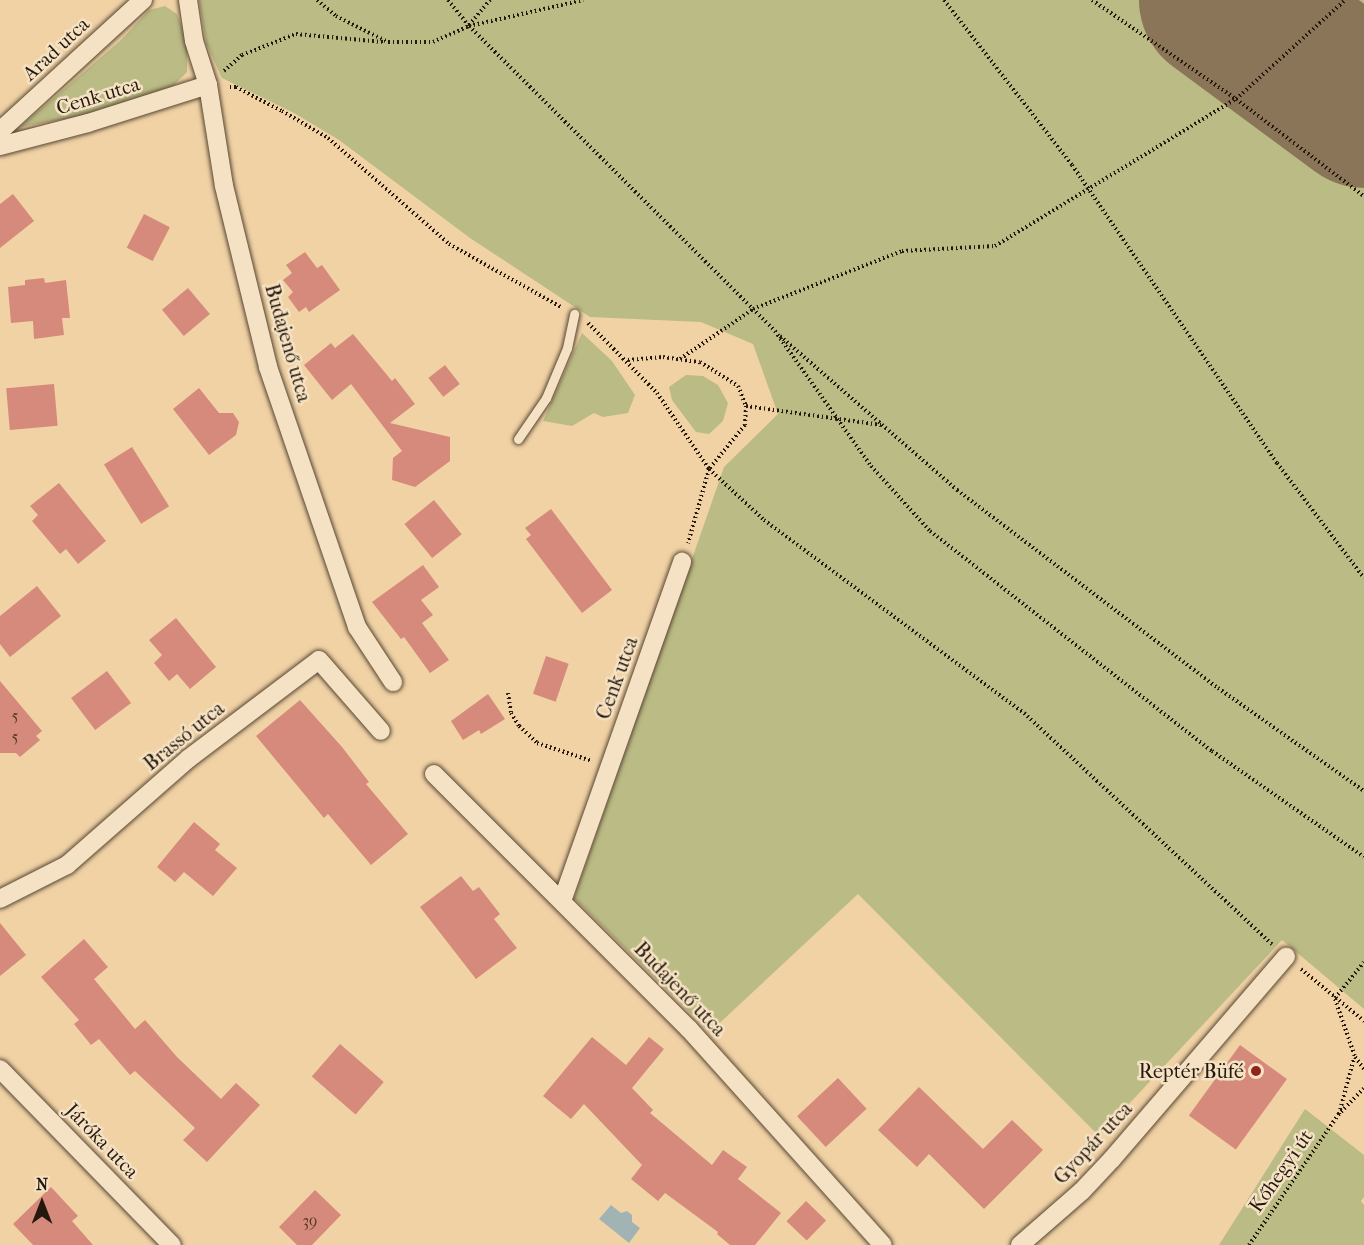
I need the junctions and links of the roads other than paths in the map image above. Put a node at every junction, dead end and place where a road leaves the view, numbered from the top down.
1 (143, 0) edge
2 (188, 0) edge
3 (208, 85) junction
4 (0, 131) edge
5 (0, 146) edge
6 (574, 314) road end
7 (518, 439) dead end
8 (682, 562) road end
9 (393, 682) dead end
10 (381, 731) dead end
11 (434, 774) dead end
12 (0, 899) edge
13 (562, 901) junction
14 (1286, 957) road end
15 (0, 1069) edge
16 (172, 1245) edge
17 (882, 1245) edge
18 (1020, 1245) edge

1 - 4 street, Arad utca
2 - 3 street, Budajenő utca
3 - 5 street, Cenk utca
3 - 9 street, Budajenő utca
6 - 7 lane
8 - 13 street, Cenk utca
10 - 12 street, Brassó utca
11 - 13 street, Budajenő utca
13 - 17 street, Budajenő utca
14 - 18 street, Gyopár utca
15 - 16 street, Járóka utca

